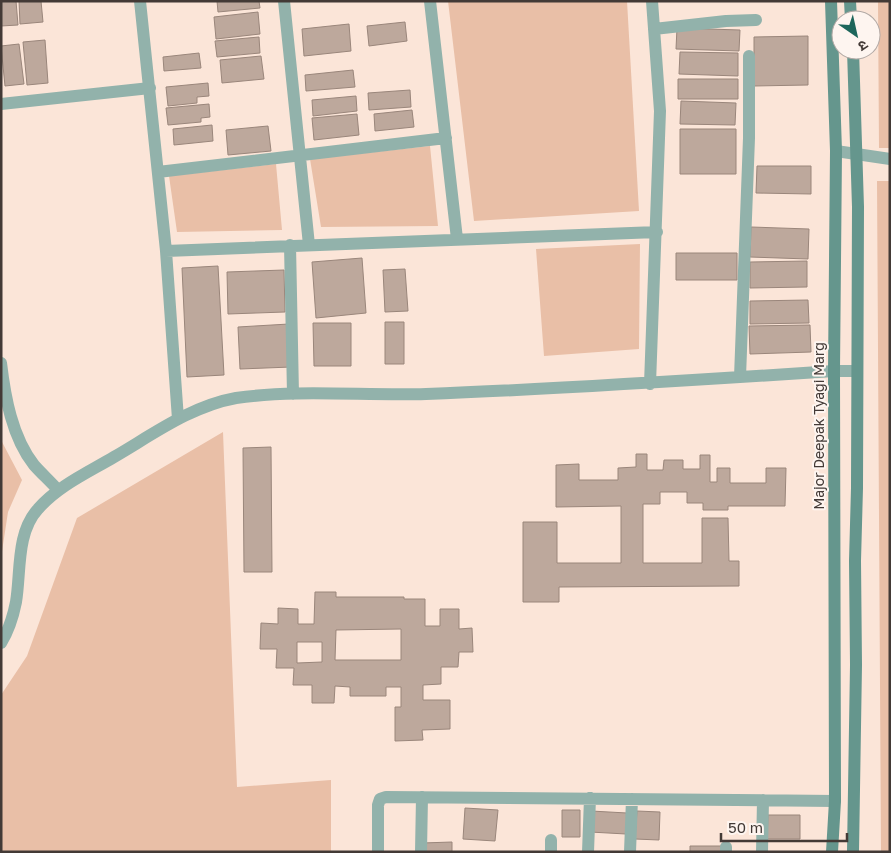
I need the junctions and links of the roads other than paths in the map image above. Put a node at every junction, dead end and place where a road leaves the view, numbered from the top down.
1 (140, 1) edge
2 (284, 1) edge
3 (430, 1) edge
4 (652, 1) edge
5 (831, 1) edge
6 (756, 20) dead end
7 (654, 29) junction
8 (749, 56) dead end
9 (853, 60) edge
10 (150, 88) junction
11 (1, 104) edge
12 (446, 138) junction
13 (836, 151) junction
14 (300, 155) junction
15 (855, 155) junction
16 (890, 159) edge
17 (158, 172) junction
18 (657, 232) junction
19 (457, 239) junction
20 (290, 245) junction
21 (309, 245) junction
22 (166, 251) junction
23 (2, 371) edge
24 (834, 371) junction
25 (857, 371) junction
26 (740, 377) junction
27 (650, 384) junction
28 (293, 394) junction
29 (178, 419) junction
30 (58, 490) junction
31 (1, 643) edge
32 (422, 797) junction
33 (590, 798) junction
34 (632, 799) junction
35 (763, 800) junction
36 (834, 801) junction
37 (378, 852) edge
38 (421, 852) edge
39 (588, 852) edge
40 (630, 852) edge
41 (762, 852) edge
42 (832, 852) edge
43 (853, 852) edge

1 - 10 street
2 - 14 street
3 - 12 street
4 - 7 street
5 - 13 street, Major Deepak Tyagi Marg
6 - 7 street
7 - 18 street
8 - 26 street
9 - 15 street
10 - 11 street
10 - 17 street
12 - 14 street
12 - 19 street
13 - 15 street
13 - 24 street, Major Deepak Tyagi Marg
14 - 17 street
14 - 21 street
15 - 16 street
15 - 25 street
17 - 22 street
18 - 19 street
18 - 27 street
19 - 21 street
20 - 21 street
20 - 22 street
20 - 28 street
22 - 29 street
23 - 30 street
24 - 25 street
24 - 26 street
24 - 36 street, Major Deepak Tyagi Marg
25 - 43 street
26 - 27 street
27 - 28 street
28 - 29 street
29 - 30 street
30 - 31 street
32 - 33 street
32 - 37 street
32 - 38 street
33 - 34 street
33 - 39 street
34 - 35 street
34 - 40 street
35 - 36 street
35 - 41 street
36 - 42 street, Major Deepak Tyagi Marg

